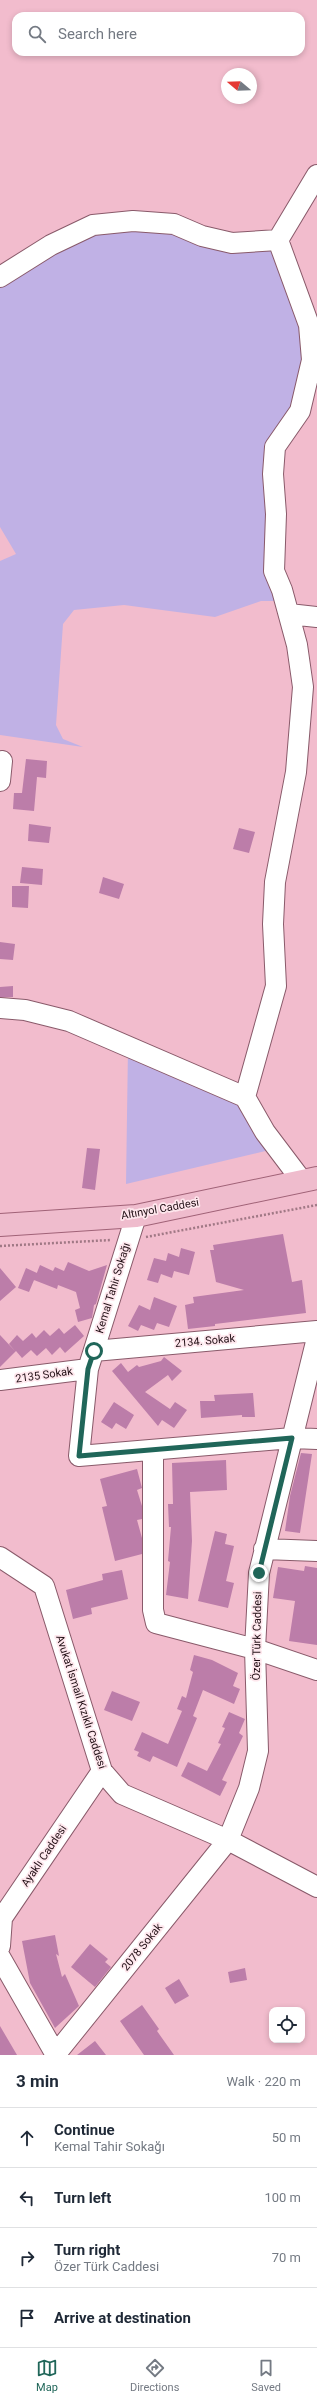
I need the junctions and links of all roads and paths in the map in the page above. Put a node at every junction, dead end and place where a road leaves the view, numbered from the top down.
1 (317, 175) edge
2 (278, 240) junction
3 (0, 277) edge
4 (289, 614) junction
5 (317, 617) edge
6 (2, 761) dead end
7 (0, 781) edge
8 (0, 1008) edge
9 (245, 1097) junction
10 (310, 1180) edge
11 (136, 1216) junction
12 (0, 1225) edge
13 (317, 1331) edge
14 (317, 1338) edge
15 (91, 1360) junction
16 (0, 1380) edge
17 (292, 1438) junction
18 (317, 1439) edge
19 (153, 1450) junction
20 (264, 1549) junction
21 (317, 1551) edge
22 (0, 1557) edge
23 (255, 1649) junction
24 (317, 1670) edge
25 (102, 1771) junction
26 (228, 1840) junction
27 (317, 1888) edge
28 (1, 1918) edge
29 (0, 1946) edge
30 (0, 1957) edge
31 (55, 2055) edge

1 - 2 street
2 - 3 street
2 - 4 street
4 - 5 street
4 - 9 street
6 - 7 street
8 - 9 street
9 - 10 street
10 - 11 main road, Altınyol Caddesi
11 - 12 main road, Altınyol Caddesi
11 - 15 street, Kemal Tahir Sokağı
13 - 15 street, 2134. Sokak
14 - 17 street, Özer Türk Caddesi
15 - 16 street, 2135 Sokak
15 - 19 street, Kemal Tahir Sokağı
17 - 18 street
17 - 19 street
17 - 20 street, Özer Türk Caddesi
19 - 23 street
20 - 21 street
20 - 23 street, Özer Türk Caddesi
22 - 25 street, Avukat İsmail Kızıklı Caddesi
23 - 24 street
23 - 26 street, Özer Türk Caddesi
25 - 26 street, Avukat İsmail Kızıklı Caddesi
25 - 28 street, Ayaklı Caddesi
26 - 27 street, Avukat İsmail Kızıklı Caddesi
26 - 31 street, 2078 Sokak
28 - 29 street, Ayaklı Caddesi
30 - 31 street

